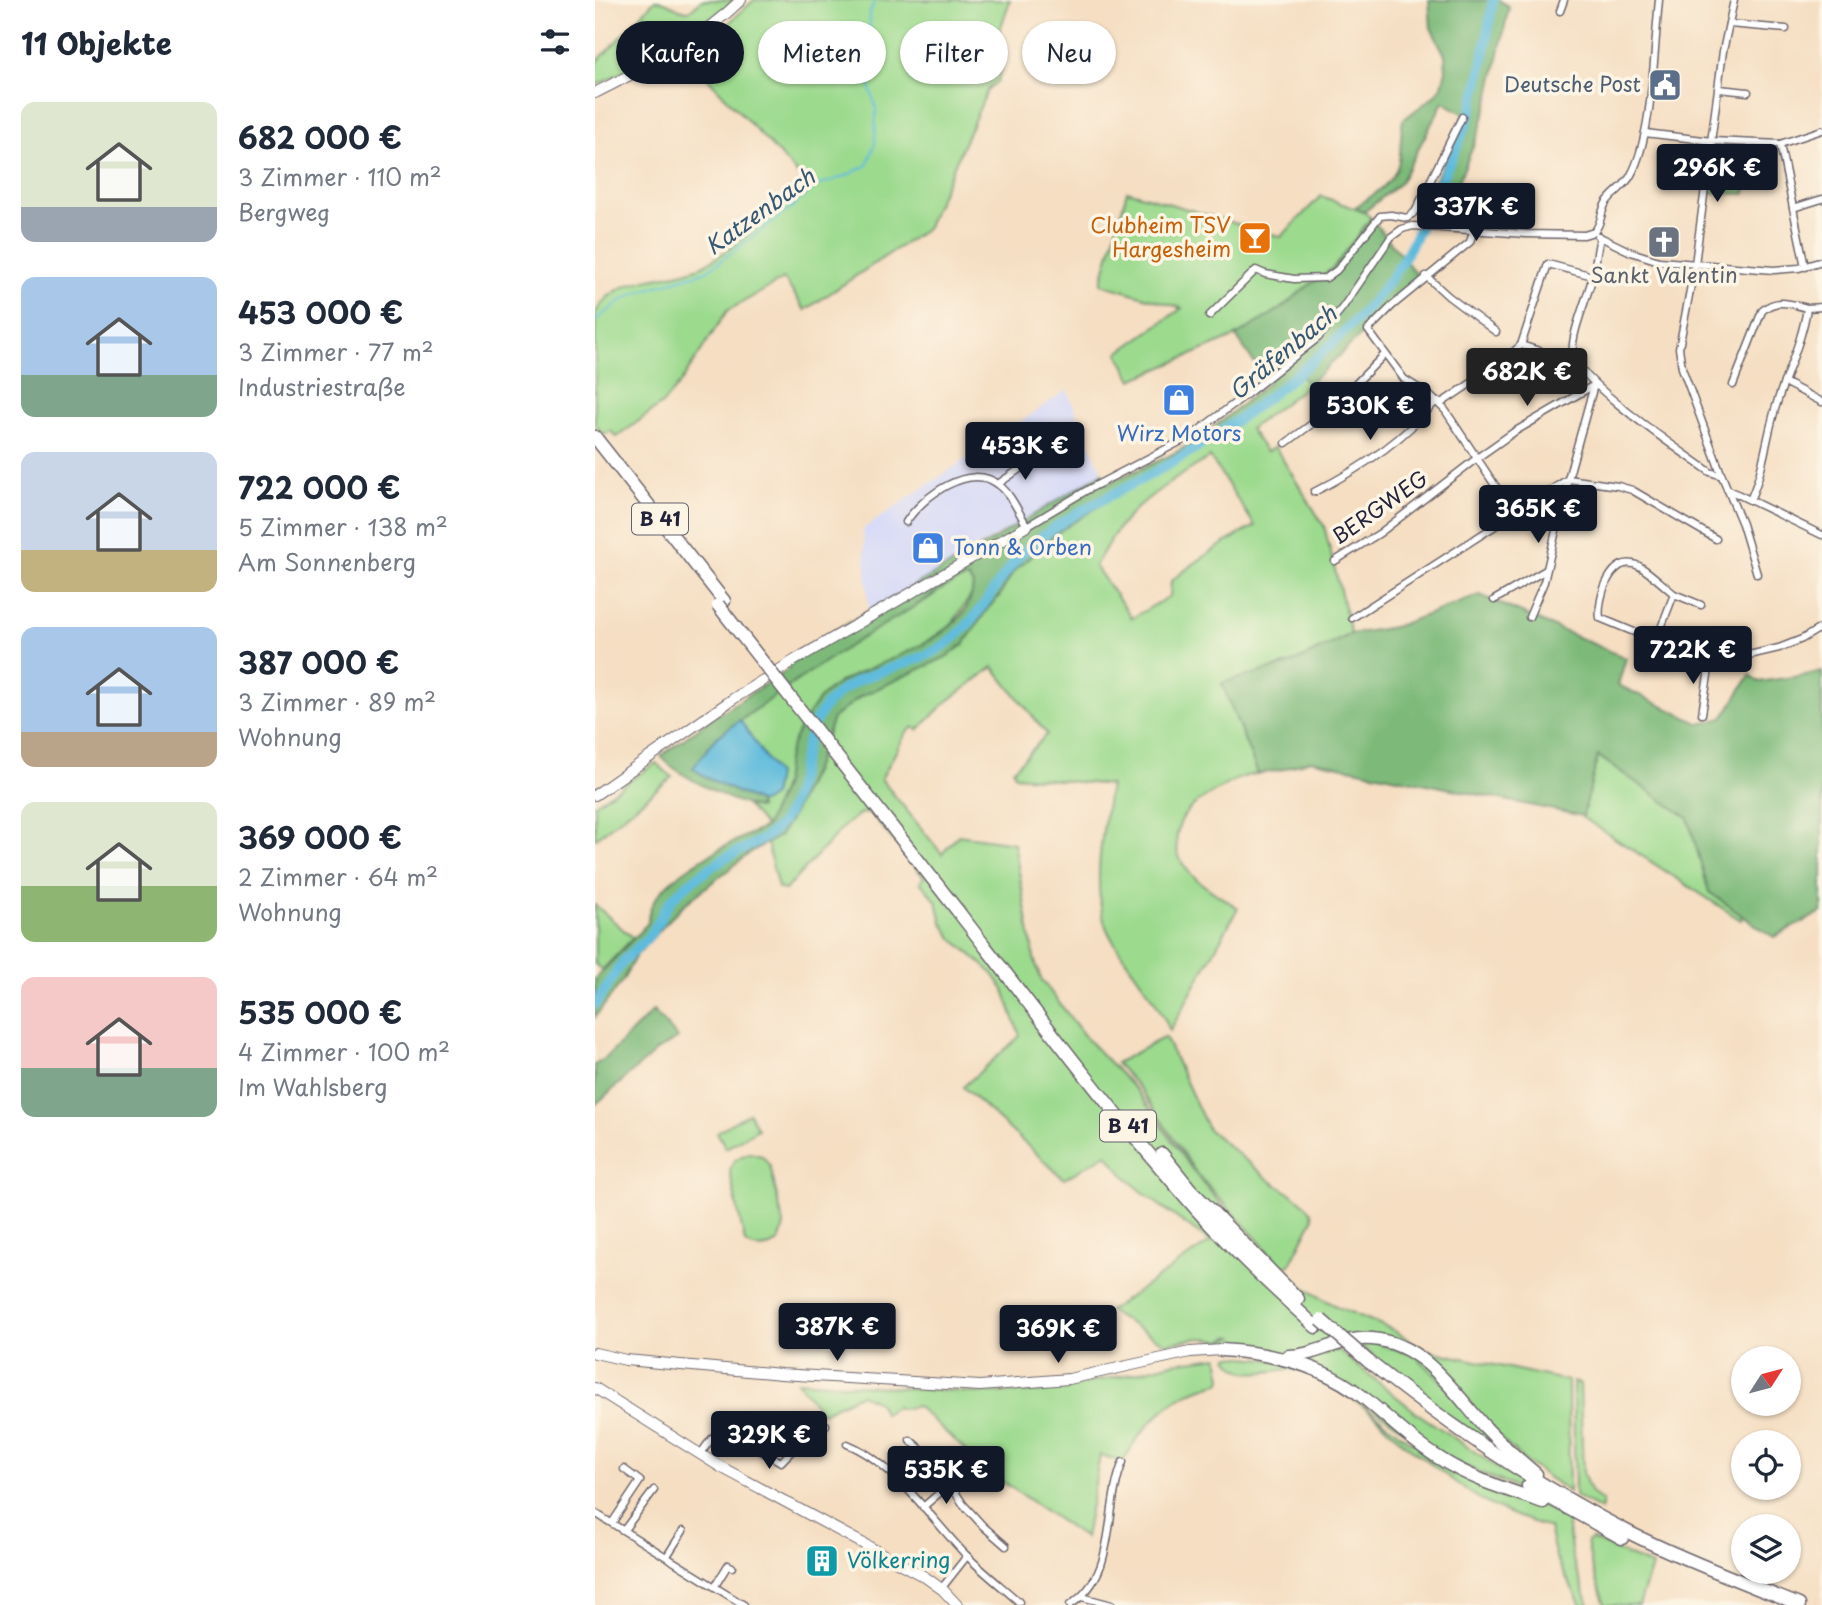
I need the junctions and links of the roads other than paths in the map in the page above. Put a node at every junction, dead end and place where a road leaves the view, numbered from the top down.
1 (741, 0) edge
2 (1564, 0) edge
3 (1659, 0) edge
4 (1734, 0) edge
5 (1560, 11) dead end
6 (1729, 24) junction
7 (1786, 29) dead end
8 (1719, 89) junction
9 (1748, 92) dead end
10 (595, 93) edge
11 (1462, 117) dead end
12 (1822, 130) edge
13 (1645, 133) junction
14 (1712, 141) junction
15 (1780, 144) junction
16 (1822, 199) edge
17 (1793, 208) junction
18 (1407, 218) junction
19 (1411, 226) junction
20 (1474, 229) junction
21 (1597, 235) junction
22 (1822, 261) edge
23 (1695, 264) junction
24 (1805, 267) junction
25 (1426, 276) junction
26 (1593, 276) junction
27 (1822, 307) edge
28 (1807, 308) junction
29 (1209, 316) dead end
30 (1496, 331) dead end
31 (1521, 345) junction
32 (1384, 355) junction
33 (1575, 359) junction
34 (1784, 382) junction
35 (1594, 385) junction
36 (1733, 385) dead end
37 (1435, 402) junction
38 (1822, 402) edge
39 (595, 437) edge
40 (1286, 443) dead end
41 (595, 450) edge
42 (1037, 457) dead end
43 (1477, 458) junction
44 (1722, 476) junction
45 (1568, 479) junction
46 (998, 484) junction
47 (1727, 489) junction
48 (1314, 492) dead end
49 (1750, 500) junction
50 (1514, 514) junction
51 (907, 522) dead end
52 (1027, 526) junction
53 (1822, 535) edge
54 (1716, 539) dead end
55 (1335, 561) dead end
56 (1546, 570) junction
57 (1757, 574) dead end
58 (1674, 594) junction
59 (1495, 600) dead end
60 (721, 603) junction
61 (1701, 605) dead end
62 (1528, 617) dead end
63 (1352, 618) dead end
64 (1822, 628) edge
65 (1656, 641) junction
66 (1710, 662) junction
67 (1702, 714) dead end
68 (595, 795) edge
69 (1222, 1350) joint
70 (595, 1353) edge
71 (1277, 1356) junction
72 (595, 1388) edge
73 (826, 1425) dead end
74 (910, 1440) dead end
75 (847, 1444) dead end
76 (700, 1455) junction
77 (1123, 1462) dead end
78 (624, 1469) dead end
79 (951, 1483) junction
80 (654, 1490) dead end
81 (1567, 1504) junction
82 (923, 1507) junction
83 (595, 1513) edge
84 (612, 1523) junction
85 (624, 1530) junction
86 (683, 1531) dead end
87 (1006, 1546) dead end
88 (667, 1556) junction
89 (967, 1556) junction
90 (732, 1567) dead end
91 (715, 1586) junction
92 (941, 1589) junction
93 (1082, 1597) junction
94 (1019, 1602) dead end
95 (744, 1605) edge
96 (957, 1605) edge
97 (1070, 1605) edge
98 (1112, 1605) edge
99 (1777, 1605) edge
100 (1799, 1605) edge

1 - 10 street
2 - 5 street
3 - 13 street
4 - 6 street
6 - 7 street
6 - 8 street
8 - 9 street
8 - 14 street
11 - 18 street
12 - 15 street
13 - 14 street
13 - 21 street
14 - 15 street
14 - 23 street
15 - 17 street
16 - 17 street
17 - 24 street
18 - 19 street
18 - 29 street
19 - 20 street
19 - 52 street
20 - 21 street
20 - 25 street
21 - 23 street
21 - 26 street
22 - 24 street
23 - 24 street
23 - 44 street
25 - 30 street
25 - 32 street
26 - 31 street
26 - 33 street
27 - 28 street
28 - 34 street
28 - 36 street
31 - 33 street
31 - 37 street
32 - 37 street
32 - 40 street
33 - 35 street
34 - 38 street
34 - 49 street
35 - 43 street, BERGWEG
35 - 44 street
35 - 45 street
37 - 43 street
37 - 48 street
39 - 60 highway, B 41
41 - 60 highway, B 41
42 - 46 street
43 - 50 street
43 - 55 street, BERGWEG
44 - 47 street
45 - 50 street
45 - 54 street
45 - 56 street
46 - 51 street
46 - 52 street
47 - 49 street
47 - 57 street
49 - 53 street
50 - 63 street
52 - 68 street
56 - 59 street
56 - 62 street
58 - 61 street
58 - 65 street
58 - 65 street
60 - 81 highway, B 41, bridge
64 - 66 street
65 - 66 street
66 - 67 street
69 - 70 street
69 - 71 highway, B 41
71 - 81 highway, B 41
71 - 81 highway, B 41
72 - 76 street
73 - 76 street
74 - 79 street
75 - 82 street
76 - 92 street
77 - 93 street
78 - 84 street
79 - 82 street
79 - 87 street
80 - 85 street
81 - 99 highway, B 41
81 - 100 highway, B 41
82 - 89 street
83 - 84 street
84 - 85 street
85 - 88 street
86 - 88 street
88 - 91 street
89 - 92 street
89 - 94 street
90 - 91 street
91 - 95 street
92 - 96 street
93 - 97 street
93 - 98 street

